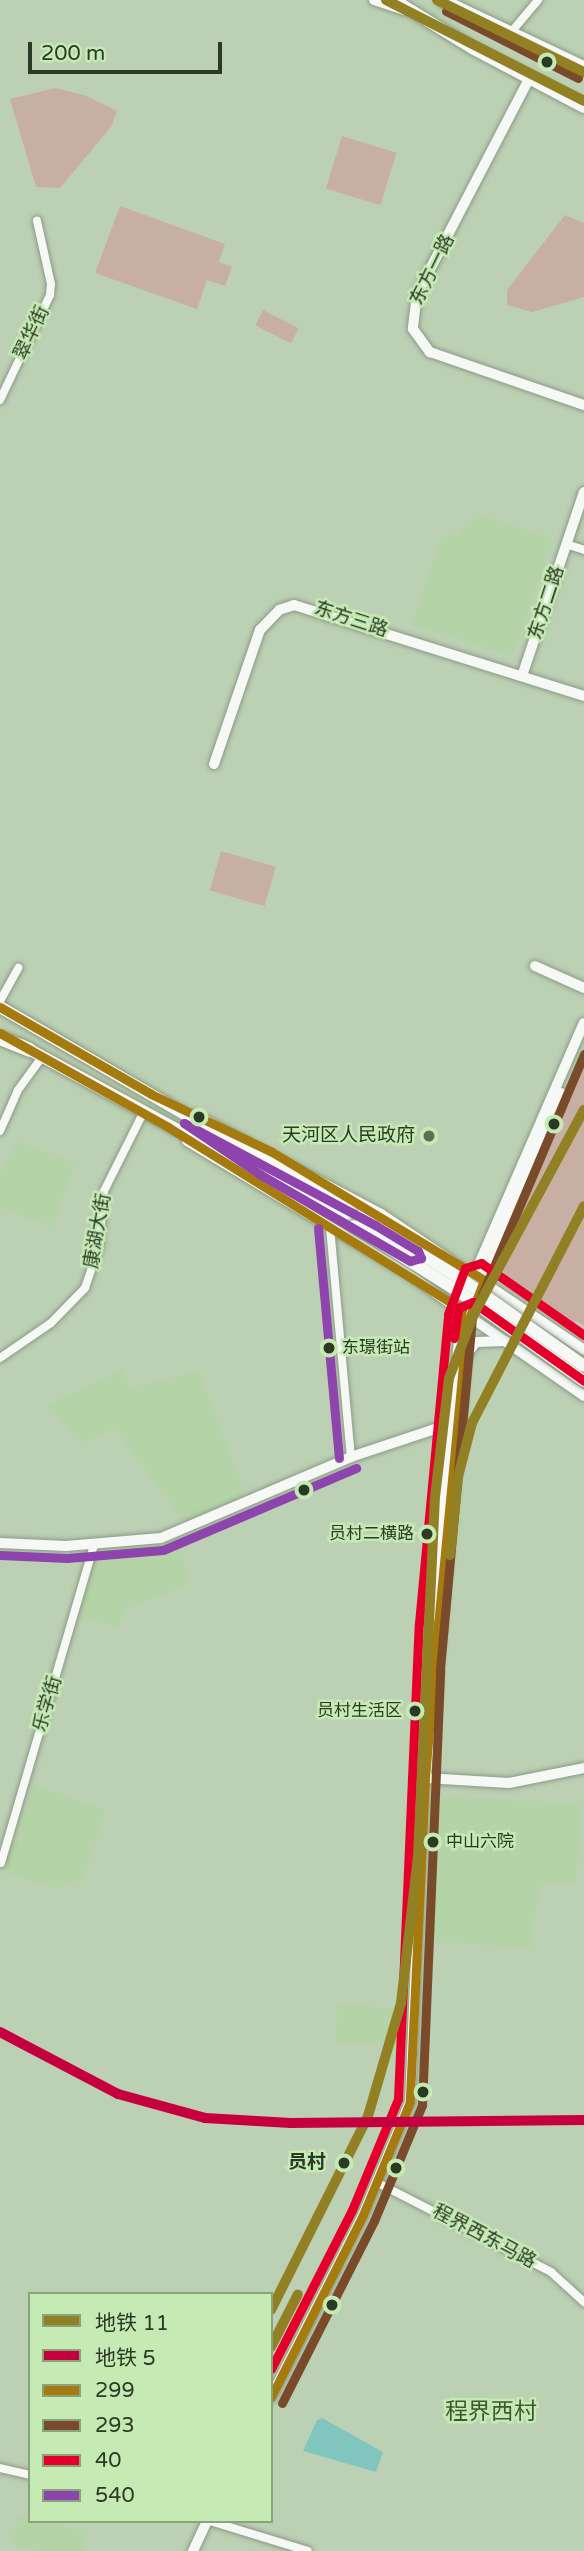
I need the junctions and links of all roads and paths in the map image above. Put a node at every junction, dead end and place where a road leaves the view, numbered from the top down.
1 (374, 0) edge
2 (394, 0) edge
3 (442, 0) edge
4 (452, 0) edge
5 (538, 0) edge
6 (466, 10) junction
7 (418, 15) junction
8 (513, 30) junction
9 (584, 67) edge
10 (529, 79) junction
11 (584, 107) edge
12 (37, 221) dead end
13 (0, 400) edge
14 (584, 405) edge
15 (584, 492) edge
16 (566, 544) junction
17 (584, 550) edge
18 (522, 676) junction
19 (584, 696) edge
20 (214, 764) dead end
21 (535, 966) dead end
22 (18, 968) dead end
23 (584, 988) edge
24 (0, 1001) edge
25 (0, 1007) edge
26 (584, 1023) edge
27 (0, 1035) edge
28 (584, 1039) edge
29 (36, 1054) junction
30 (150, 1094) junction
31 (143, 1114) junction
32 (167, 1128) junction
33 (0, 1131) edge
34 (357, 1221) junction
35 (330, 1227) junction
36 (428, 1243) junction
37 (408, 1274) junction
38 (480, 1277) junction
39 (465, 1311) junction
40 (548, 1325) junction
41 (508, 1342) junction
42 (584, 1350) edge
43 (526, 1354) junction
44 (0, 1358) edge
45 (464, 1358) junction
46 (584, 1366) edge
47 (584, 1381) edge
48 (584, 1396) edge
49 (450, 1424) junction
50 (351, 1457) junction
51 (0, 1543) edge
52 (94, 1545) junction
53 (584, 1768) edge
54 (425, 1778) junction
55 (1, 1863) edge
56 (378, 2183) junction
57 (584, 2302) edge
58 (273, 2393) edge
59 (0, 2468) edge
60 (28, 2475) edge
61 (208, 2523) edge
62 (216, 2523) edge
63 (193, 2551) edge
64 (308, 2551) edge

1 - 7 street
2 - 7 main road
3 - 6 main road
4 - 6 street
5 - 8 street
6 - 8 main road
7 - 10 main road
8 - 9 main road
10 - 11 main road
10 - 14 street, 东方一路
12 - 13 street, 翠华街
15 - 16 street, 东方二路
16 - 17 street
16 - 18 street, 东方二路
18 - 19 street, 东方三路
18 - 20 street, 东方三路
21 - 23 street
22 - 24 street
25 - 30 main road
26 - 38 main road
27 - 29 highway
28 - 38 main road
29 - 31 main road
29 - 33 street
30 - 34 main road
30 - 36 main road
31 - 32 main road
31 - 44 street, 康湖大街
32 - 34 main road
32 - 35 main road
34 - 46 main road, bridge
34 - 47 main road, bridge
35 - 37 main road
35 - 50 street
36 - 37 main road
36 - 38 main road
37 - 39 main road
38 - 39 main road
38 - 40 main road
39 - 41 main road
39 - 45 street
39 - 49 street
40 - 42 main road
40 - 43 main road
41 - 43 main road
41 - 45 main road
43 - 48 main road
45 - 54 street
49 - 50 street
49 - 54 street
50 - 52 street
51 - 52 street
52 - 55 street, 乐学街
53 - 54 street
54 - 56 street
56 - 57 street, 程界西东马路
56 - 58 street
59 - 60 street
61 - 63 street
62 - 64 street

